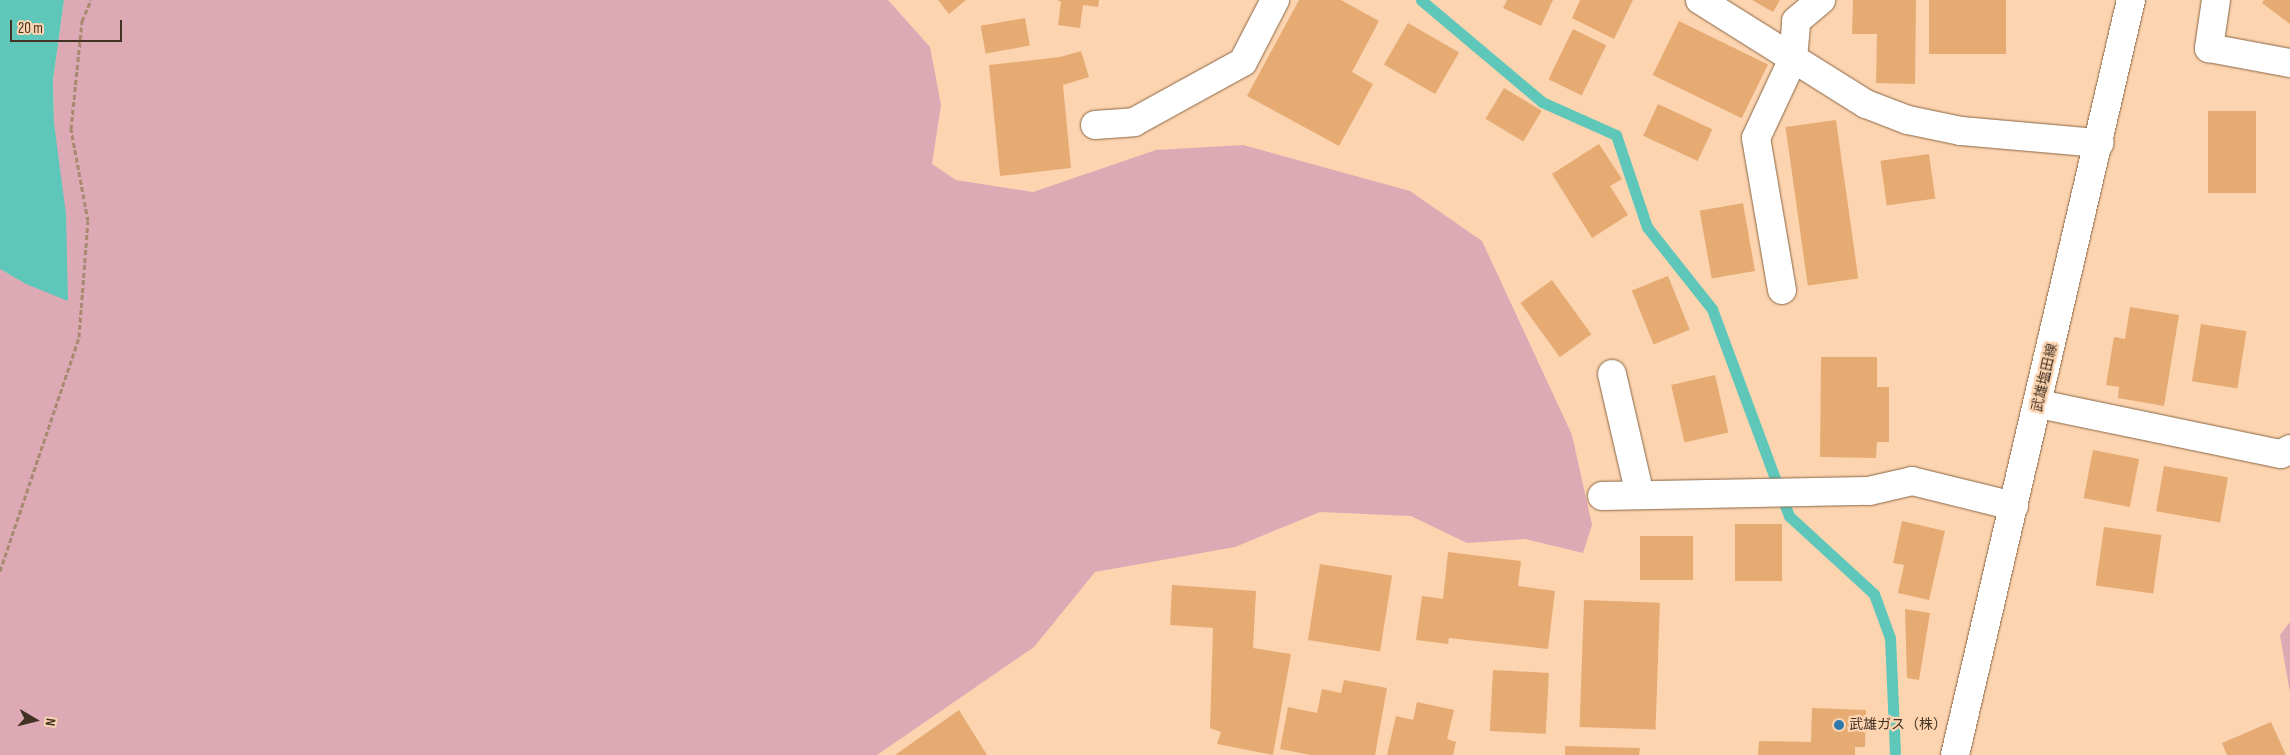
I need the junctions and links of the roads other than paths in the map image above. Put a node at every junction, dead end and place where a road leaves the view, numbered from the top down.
1 (1275, 0) edge
2 (1700, 0) edge
3 (1821, 0) edge
4 (2131, 0) edge
5 (2216, 0) edge
6 (1793, 59) junction
7 (2290, 63) edge
8 (1096, 125) dead end
9 (2100, 144) junction
10 (1782, 290) dead end
11 (1612, 374) dead end
12 (2039, 404) junction
13 (2290, 449) edge
14 (1640, 495) junction
15 (1602, 496) dead end
16 (2014, 506) junction
17 (1955, 755) edge

1 - 8 street
2 - 6 street
3 - 6 street
4 - 9 street, 武雄塩田線
5 - 7 street
6 - 9 street
6 - 10 street
9 - 12 street, 武雄塩田線
11 - 14 street
12 - 13 street
12 - 16 street, 武雄塩田線
14 - 15 street
14 - 16 street
16 - 17 street, 武雄塩田線

